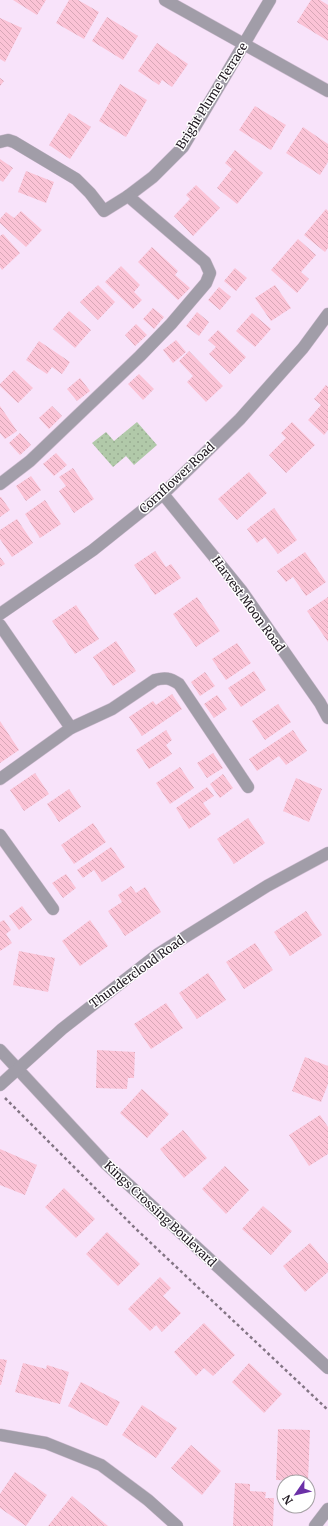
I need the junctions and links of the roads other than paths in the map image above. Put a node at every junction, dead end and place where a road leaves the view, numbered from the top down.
1 (165, 0) edge
2 (270, 0) edge
3 (244, 44) junction
4 (328, 91) edge
5 (0, 142) edge
6 (128, 196) junction
7 (328, 314) edge
8 (0, 484) edge
9 (163, 494) junction
10 (0, 614) edge
11 (0, 624) edge
12 (328, 718) edge
13 (71, 728) junction
14 (0, 779) edge
15 (248, 787) dead end
16 (0, 835) edge
17 (328, 853) edge
18 (53, 909) dead end
19 (0, 1050) edge
20 (16, 1069) junction
21 (2, 1090) edge
22 (328, 1368) edge
23 (0, 1435) edge
24 (328, 1509) edge
25 (177, 1526) edge
26 (315, 1526) edge

1 - 3 street
2 - 3 street, Bright Plume Terrace
3 - 4 street
3 - 6 street, Bright Plume Terrace
5 - 6 street, Bright Plume Terrace
6 - 8 street
7 - 9 street, Cornflower Road
9 - 10 street, Cornflower Road
9 - 12 street, Harvest Moon Road
11 - 13 street
13 - 14 street
13 - 15 street
16 - 18 street
17 - 20 street, Thundercloud Road
19 - 20 street, Kings Crossing Boulevard
20 - 21 street, Thundercloud Road
20 - 22 street, Kings Crossing Boulevard
23 - 25 street
24 - 26 street

